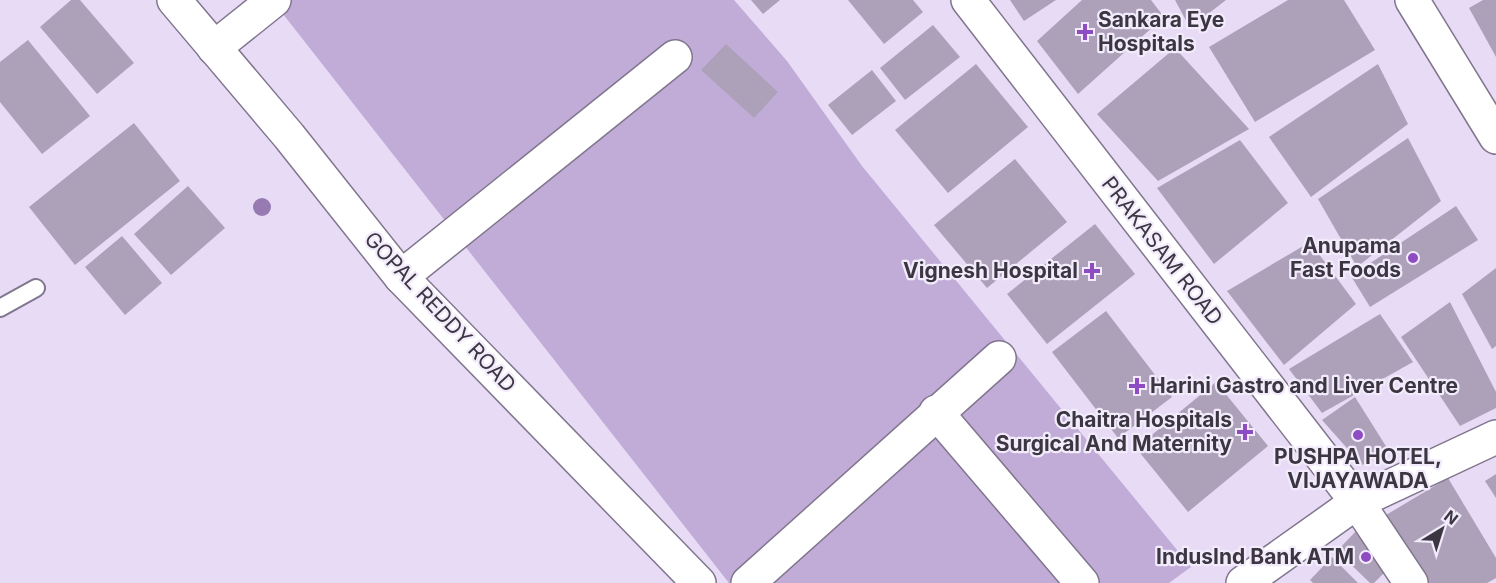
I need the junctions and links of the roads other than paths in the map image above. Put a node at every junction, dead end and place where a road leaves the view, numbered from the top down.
1 (174, 0) edge
2 (274, 0) edge
3 (968, 0) edge
4 (1423, 4) edge
5 (214, 48) junction
6 (675, 57) dead end
7 (1496, 137) edge
8 (401, 276) junction
9 (36, 288) dead end
10 (0, 308) edge
11 (999, 358) dead end
12 (936, 412) junction
13 (1496, 437) edge
14 (1357, 502) junction
15 (699, 583) edge
16 (748, 583) edge
17 (1082, 583) edge
18 (1243, 583) edge
19 (1411, 583) edge

1 - 5 street, GOPAL REDDY ROAD
2 - 5 street
3 - 14 street, PRAKASAM ROAD
4 - 7 street
5 - 8 street, GOPAL REDDY ROAD
6 - 8 street
8 - 15 street, GOPAL REDDY ROAD
9 - 10 lane
11 - 12 street
12 - 16 street
12 - 17 street
13 - 14 street
14 - 18 street
14 - 19 street, PRAKASAM ROAD

